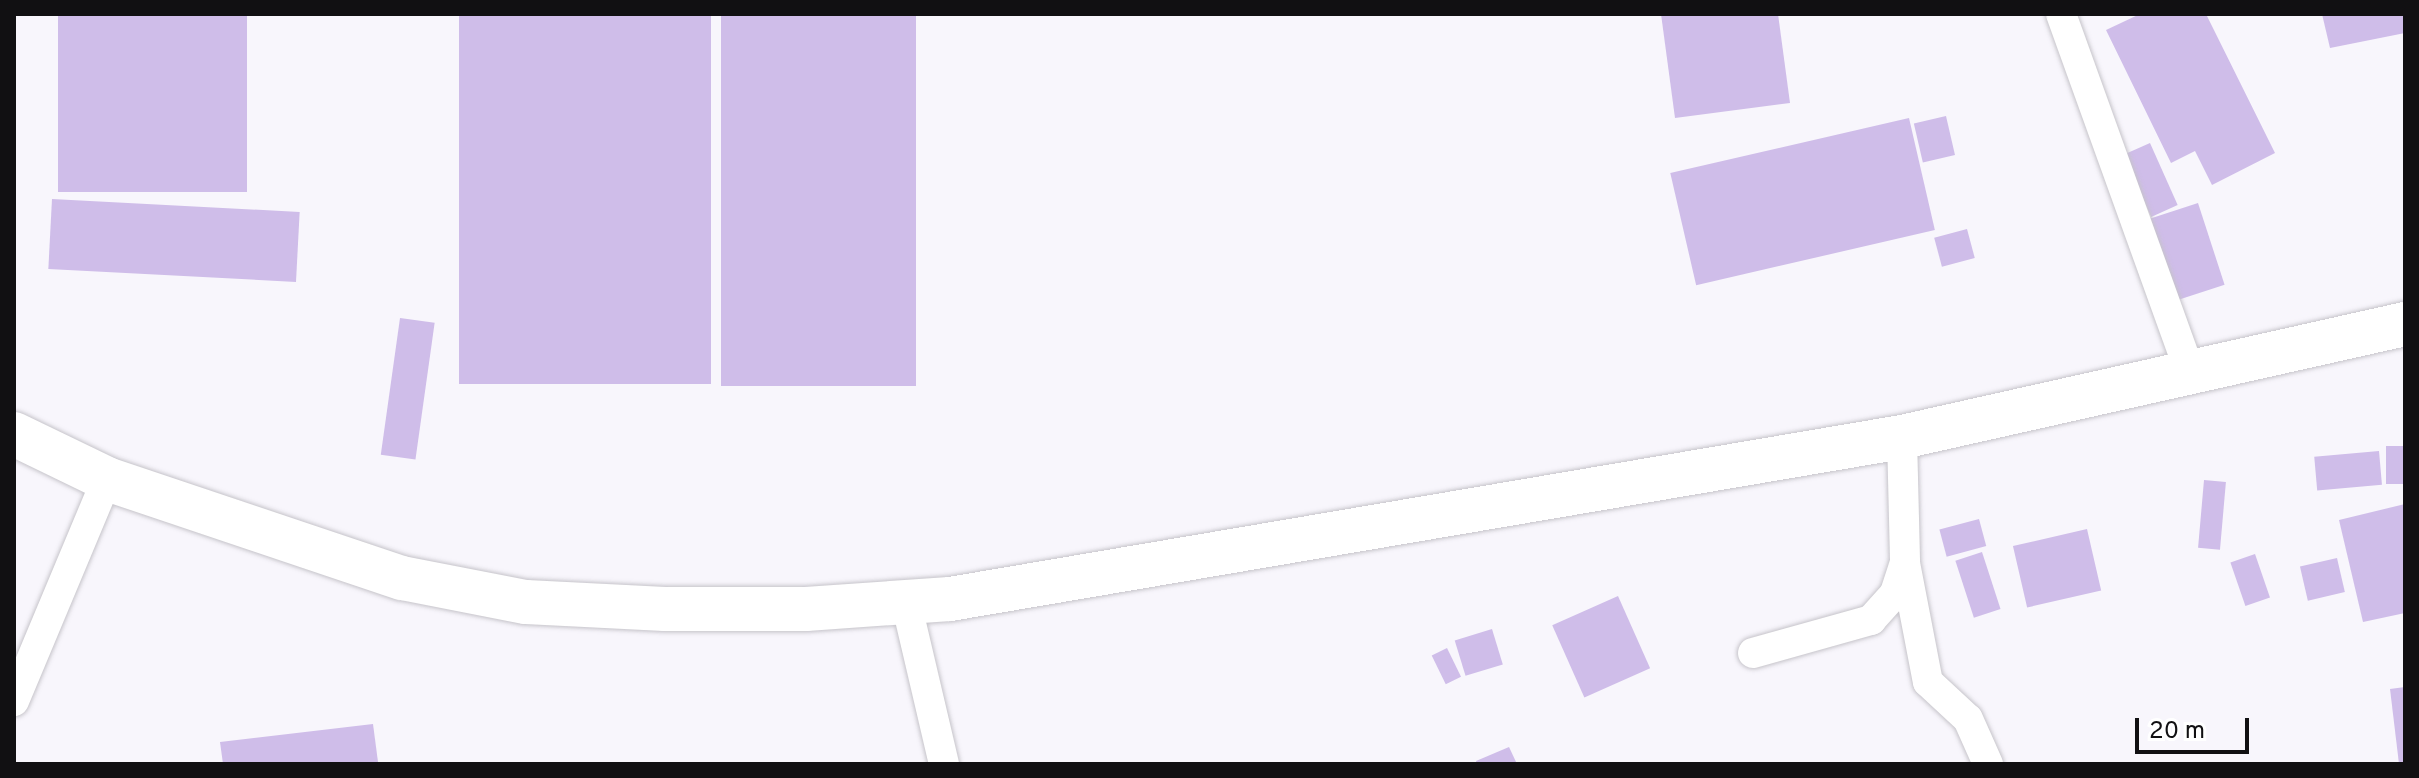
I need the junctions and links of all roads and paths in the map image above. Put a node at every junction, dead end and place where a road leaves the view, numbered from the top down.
1 (2061, 14) edge
2 (2405, 324) edge
3 (2189, 370) junction
4 (14, 434) edge
5 (1902, 437) junction
6 (107, 479) junction
7 (1905, 563) junction
8 (906, 602) junction
9 (1753, 653) dead end
10 (14, 701) edge
11 (944, 764) edge
12 (1988, 764) edge

1 - 3 street
2 - 3 highway
3 - 5 highway
4 - 6 highway
5 - 7 street
5 - 8 highway
6 - 8 highway
6 - 10 street
7 - 9 street
7 - 12 street
8 - 11 street

